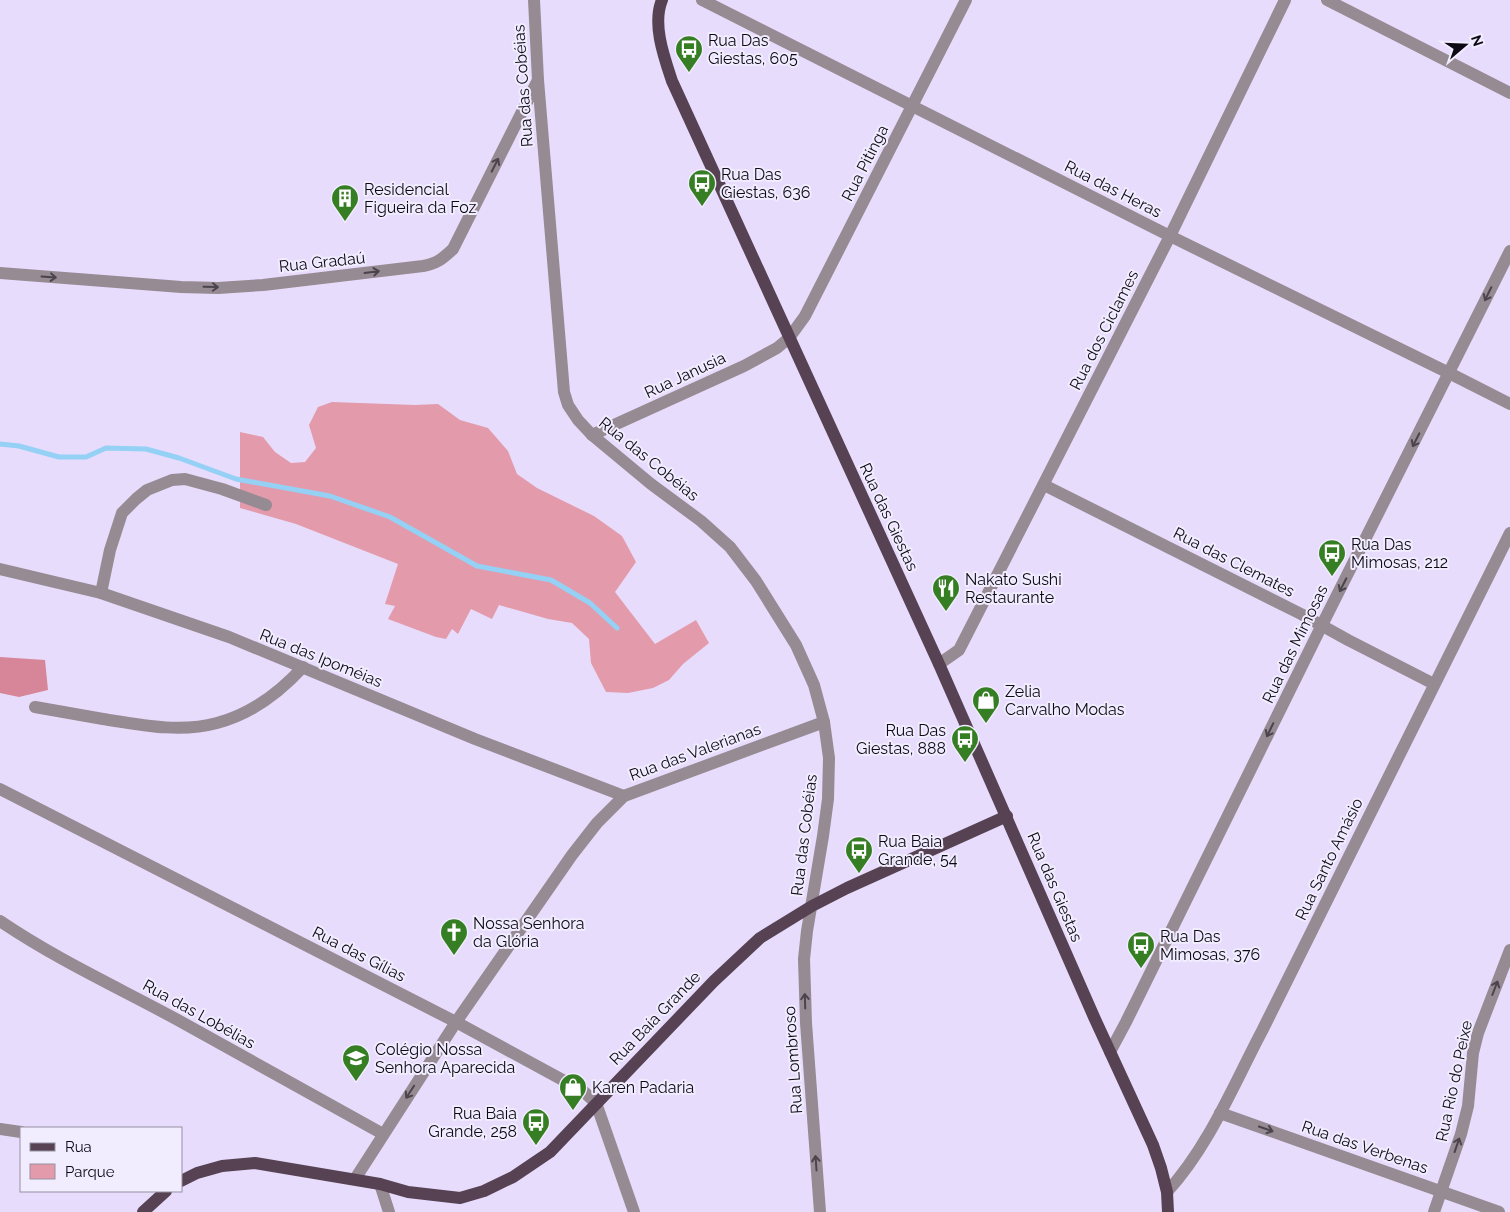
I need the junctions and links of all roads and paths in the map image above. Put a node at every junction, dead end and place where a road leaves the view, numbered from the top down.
1 (534, 0) edge
2 (662, 0) edge
3 (702, 0) edge
4 (966, 0) edge
5 (1286, 0) edge
6 (1327, 0) edge
7 (538, 80) junction
8 (1510, 93) edge
9 (912, 106) junction
10 (1170, 236) junction
11 (1510, 251) edge
12 (0, 273) edge
13 (789, 338) junction
14 (1449, 373) junction
15 (1510, 404) edge
16 (592, 435) junction
17 (1044, 485) junction
18 (266, 505) dead end
19 (1510, 533) edge
20 (0, 569) edge
21 (101, 593) junction
22 (1322, 625) junction
23 (939, 664) junction
24 (303, 667) junction
25 (1434, 684) junction
26 (35, 706) dead end
27 (824, 722) junction
28 (0, 789) edge
29 (624, 796) junction
30 (1007, 816) junction
31 (812, 906) junction
32 (0, 921) edge
33 (1510, 950) edge
34 (456, 1022) junction
35 (1110, 1052) junction
36 (596, 1103) junction
37 (1220, 1112) junction
38 (0, 1129) edge
39 (20, 1132) edge
40 (383, 1134) junction
41 (355, 1179) junction
42 (182, 1180) edge
43 (380, 1184) junction
44 (1442, 1191) junction
45 (165, 1192) edge
46 (1166, 1192) junction
47 (143, 1212) edge
48 (389, 1212) edge
49 (634, 1212) edge
50 (820, 1212) edge
51 (1168, 1212) edge
52 (1434, 1212) edge
53 (1499, 1212) edge

1 - 7 street, Rua das Cobéias
2 - 13 main road, Rua das Giestas
3 - 9 street, Rua das Heras
4 - 9 street, Rua Pitinga
5 - 10 street, Rua dos Ciclames
6 - 8 street
12 -> 7 street, Rua Gradaú
7 - 16 street, Rua das Cobéias
9 - 10 street, Rua das Heras
9 - 13 street, Rua Pitinga
10 - 14 street, Rua das Heras
10 - 17 street, Rua dos Ciclames
11 -> 14 street, Rua das Mimosas
13 - 16 street, Rua Janusia
13 - 23 main road, Rua das Giestas
14 - 15 street, Rua das Heras
14 -> 22 street, Rua das Mimosas
16 - 27 street, Rua das Cobéias
17 - 22 street, Rua das Clemates
17 - 23 street, Rua dos Ciclames
18 - 21 street
19 - 25 street, Rua Santo Amásio
20 - 21 street, Rua das Ipoméias
21 - 24 street, Rua das Ipoméias
22 - 25 street, Rua das Clemates
22 -> 35 street, Rua das Mimosas
23 - 30 main road, Rua das Giestas
24 - 26 street
24 - 29 street, Rua das Ipoméias
25 - 37 street, Rua Santo Amásio
27 - 29 street, Rua das Valerianas
27 - 31 street, Rua das Cobéias
28 - 34 street, Rua das Gílias
29 - 34 street, Rua das Valerianas
30 - 31 main road, Rua Baía Grande
30 - 35 main road, Rua das Giestas
31 - 36 main road, Rua Baía Grande
50 -> 31 street, Rua Lombroso
32 - 40 street, Rua das Lobélias
44 -> 33 street, Rua Rio do Peixe
34 - 36 street, Rua das Gílias
34 -> 40 street, Rua das Valerianas
35 - 46 main road, Rua das Giestas
36 - 43 main road, Rua Baía Grande
36 - 49 street
37 -> 44 street, Rua das Verbenas
37 - 46 street, Rua Santo Amásio
38 - 39 street
40 - 41 street, Rua das Valerianas
41 - 42 main road, Rua Baía Grande
41 - 43 main road, Rua Baía Grande
43 - 48 street
44 - 52 street, Rua Rio do Peixe
44 - 53 street, Rua das Verbenas
45 - 47 main road
46 - 51 main road, Rua das Giestas

